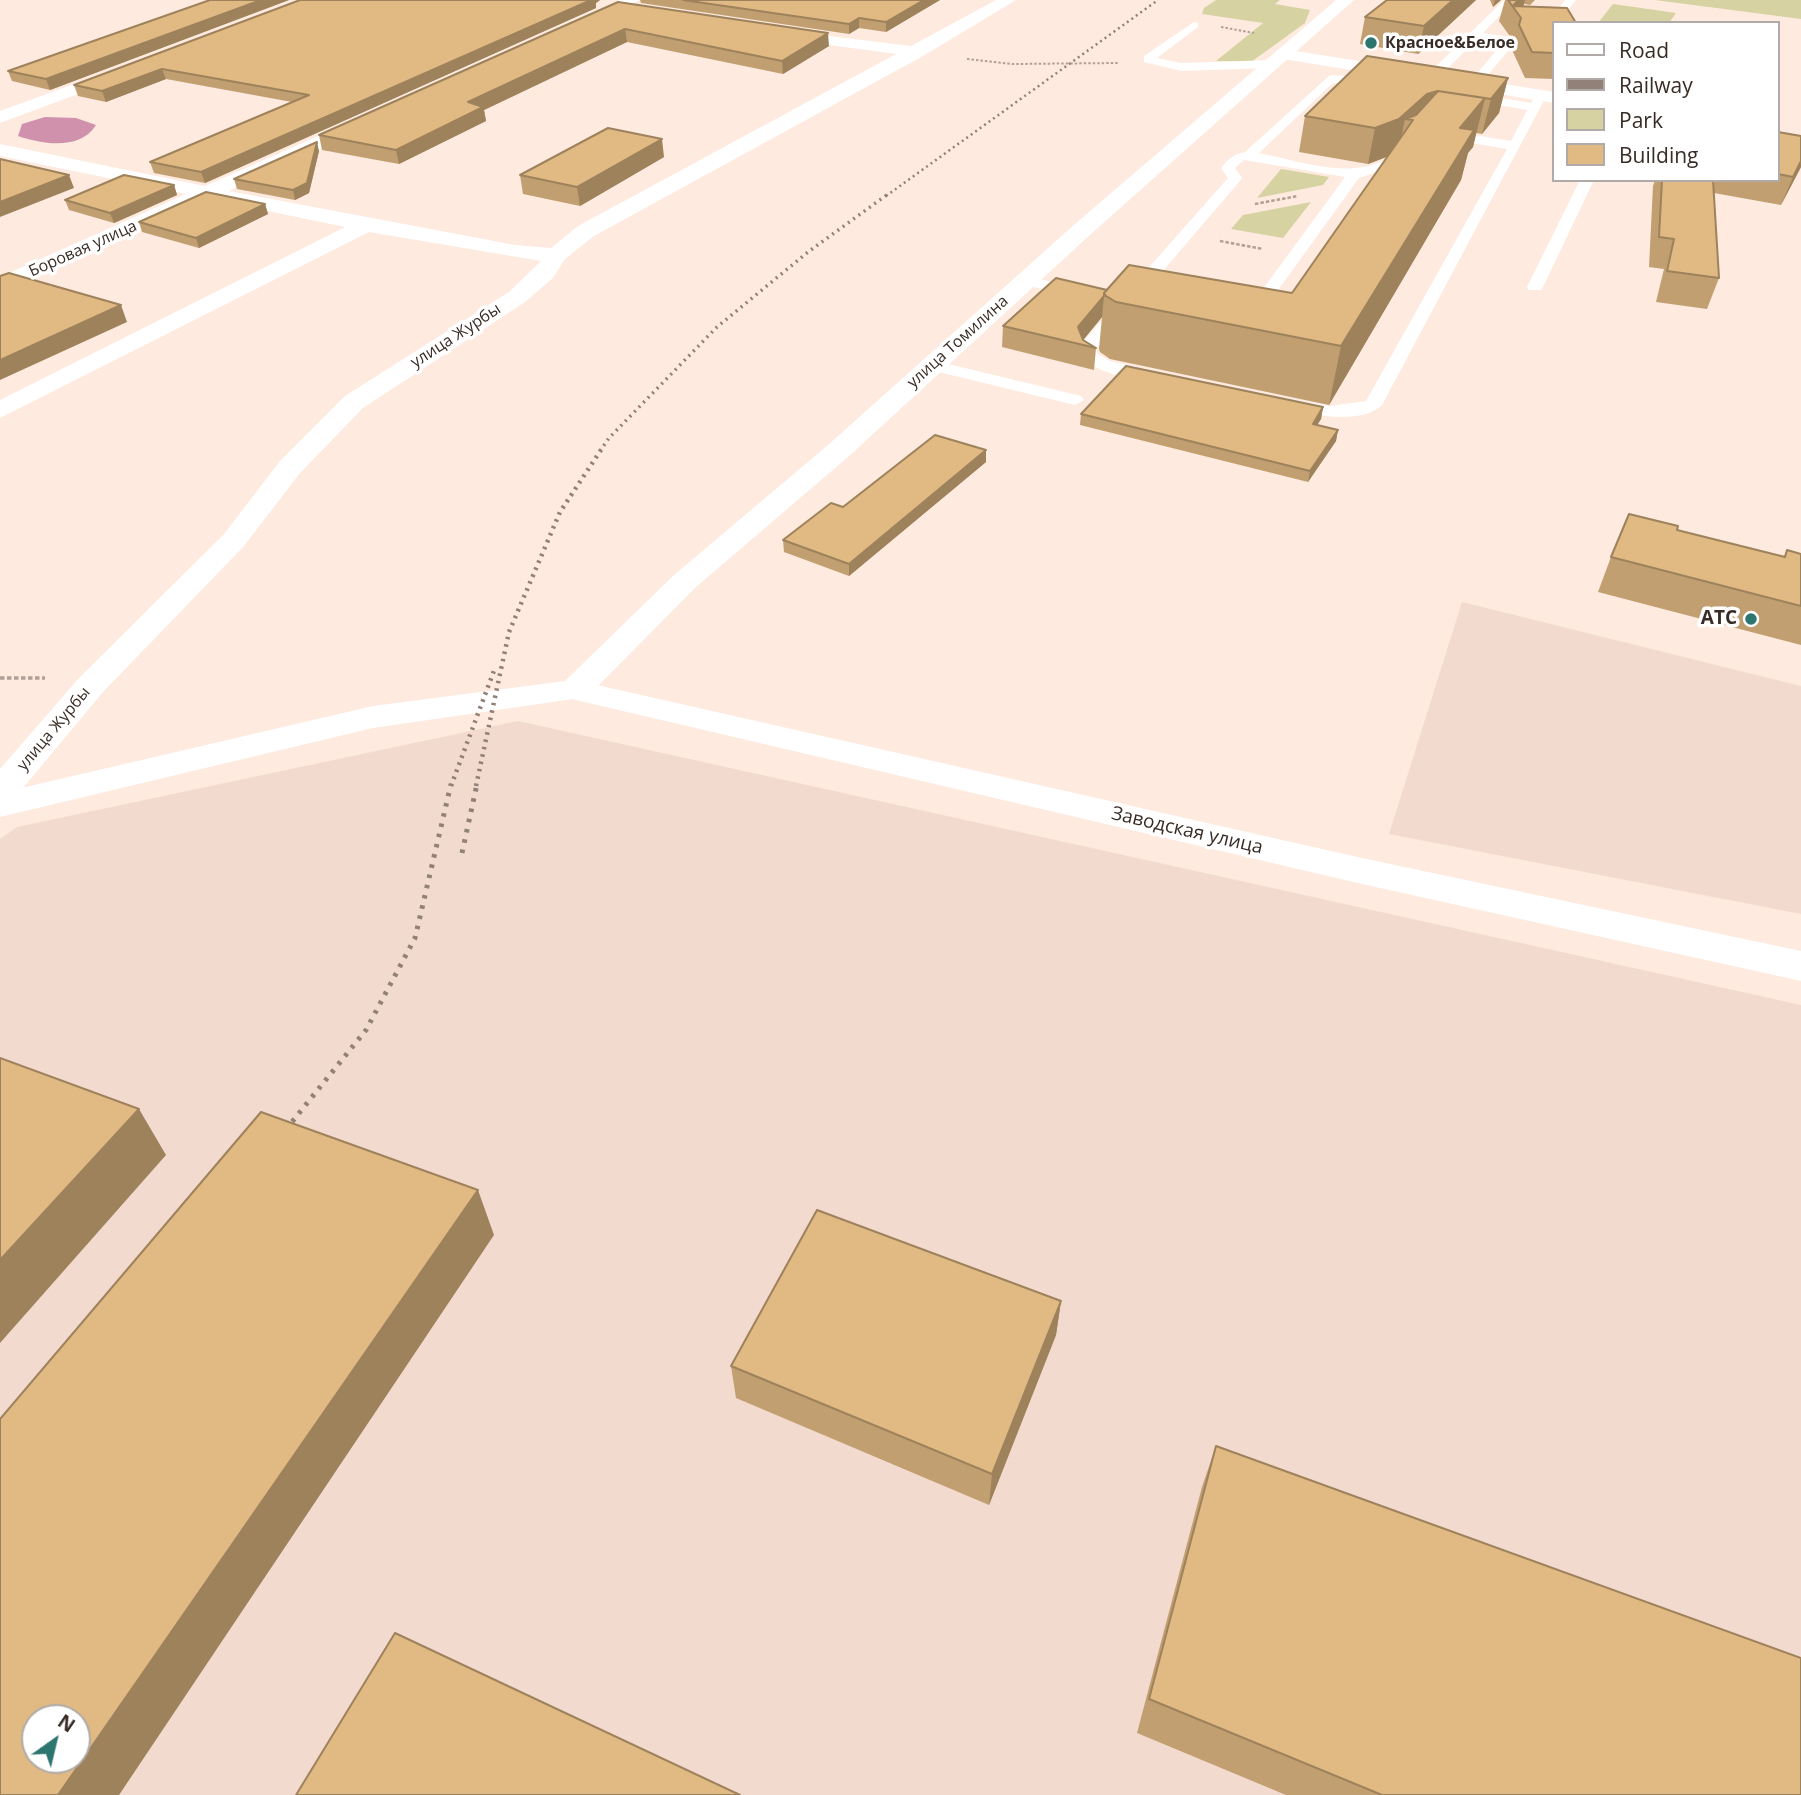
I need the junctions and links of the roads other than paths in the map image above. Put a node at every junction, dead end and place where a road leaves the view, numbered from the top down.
1 (1008, 0) edge
2 (1346, 0) edge
3 (1571, 0) edge
4 (589, 2) edge
5 (1506, 4) edge
6 (630, 6) edge
7 (1194, 25) dead end
8 (566, 30) edge
9 (765, 31) edge
10 (1475, 34) junction
11 (917, 52) junction
12 (1277, 59) junction
13 (143, 63) edge
14 (1431, 78) junction
15 (1474, 85) junction
16 (1543, 100) edge
17 (379, 115) edge
18 (0, 117) edge
19 (1515, 146) junction
20 (0, 150) edge
21 (30, 156) junction
22 (1249, 156) junction
23 (0, 169) edge
24 (1350, 181) junction
25 (1586, 182) edge
26 (204, 194) junction
27 (366, 225) junction
28 (556, 255) junction
29 (1026, 281) junction
30 (0, 286) edge
31 (1535, 287) dead end
32 (1120, 301) junction
33 (1234, 322) edge
34 (932, 365) junction
35 (1170, 379) edge
36 (1075, 400) dead end
37 (1274, 401) edge
38 (0, 410) edge
39 (575, 690) junction
40 (0, 792) edge
41 (0, 805) edge
42 (1801, 965) edge

1 - 11 street, улица Журбы
2 - 12 street, улица Томилина
3 - 5 lane
4 - 6 street
5 - 10 lane
6 - 8 street
7 - 12 lane
9 - 11 street
10 - 14 lane
10 - 15 lane
11 - 28 street, улица Журбы
12 - 14 street
12 - 29 street, улица Томилина
13 - 18 street
14 - 15 street
15 - 16 street
16 - 19 lane
16 - 22 lane
17 - 26 street, Боровая улица
19 - 24 lane
19 - 37 lane
20 - 21 street
21 - 23 street
21 - 26 street
22 - 24 lane
22 - 32 lane
24 - 33 lane
25 - 31 lane
26 - 27 street
26 - 30 street, Боровая улица
27 - 28 street
27 - 38 street
28 - 40 street, улица Журбы
29 - 32 lane
29 - 34 street, улица Томилина
32 - 35 lane
34 - 36 lane
34 - 39 street, улица Томилина
39 - 41 street
39 - 42 street, Заводская улица

